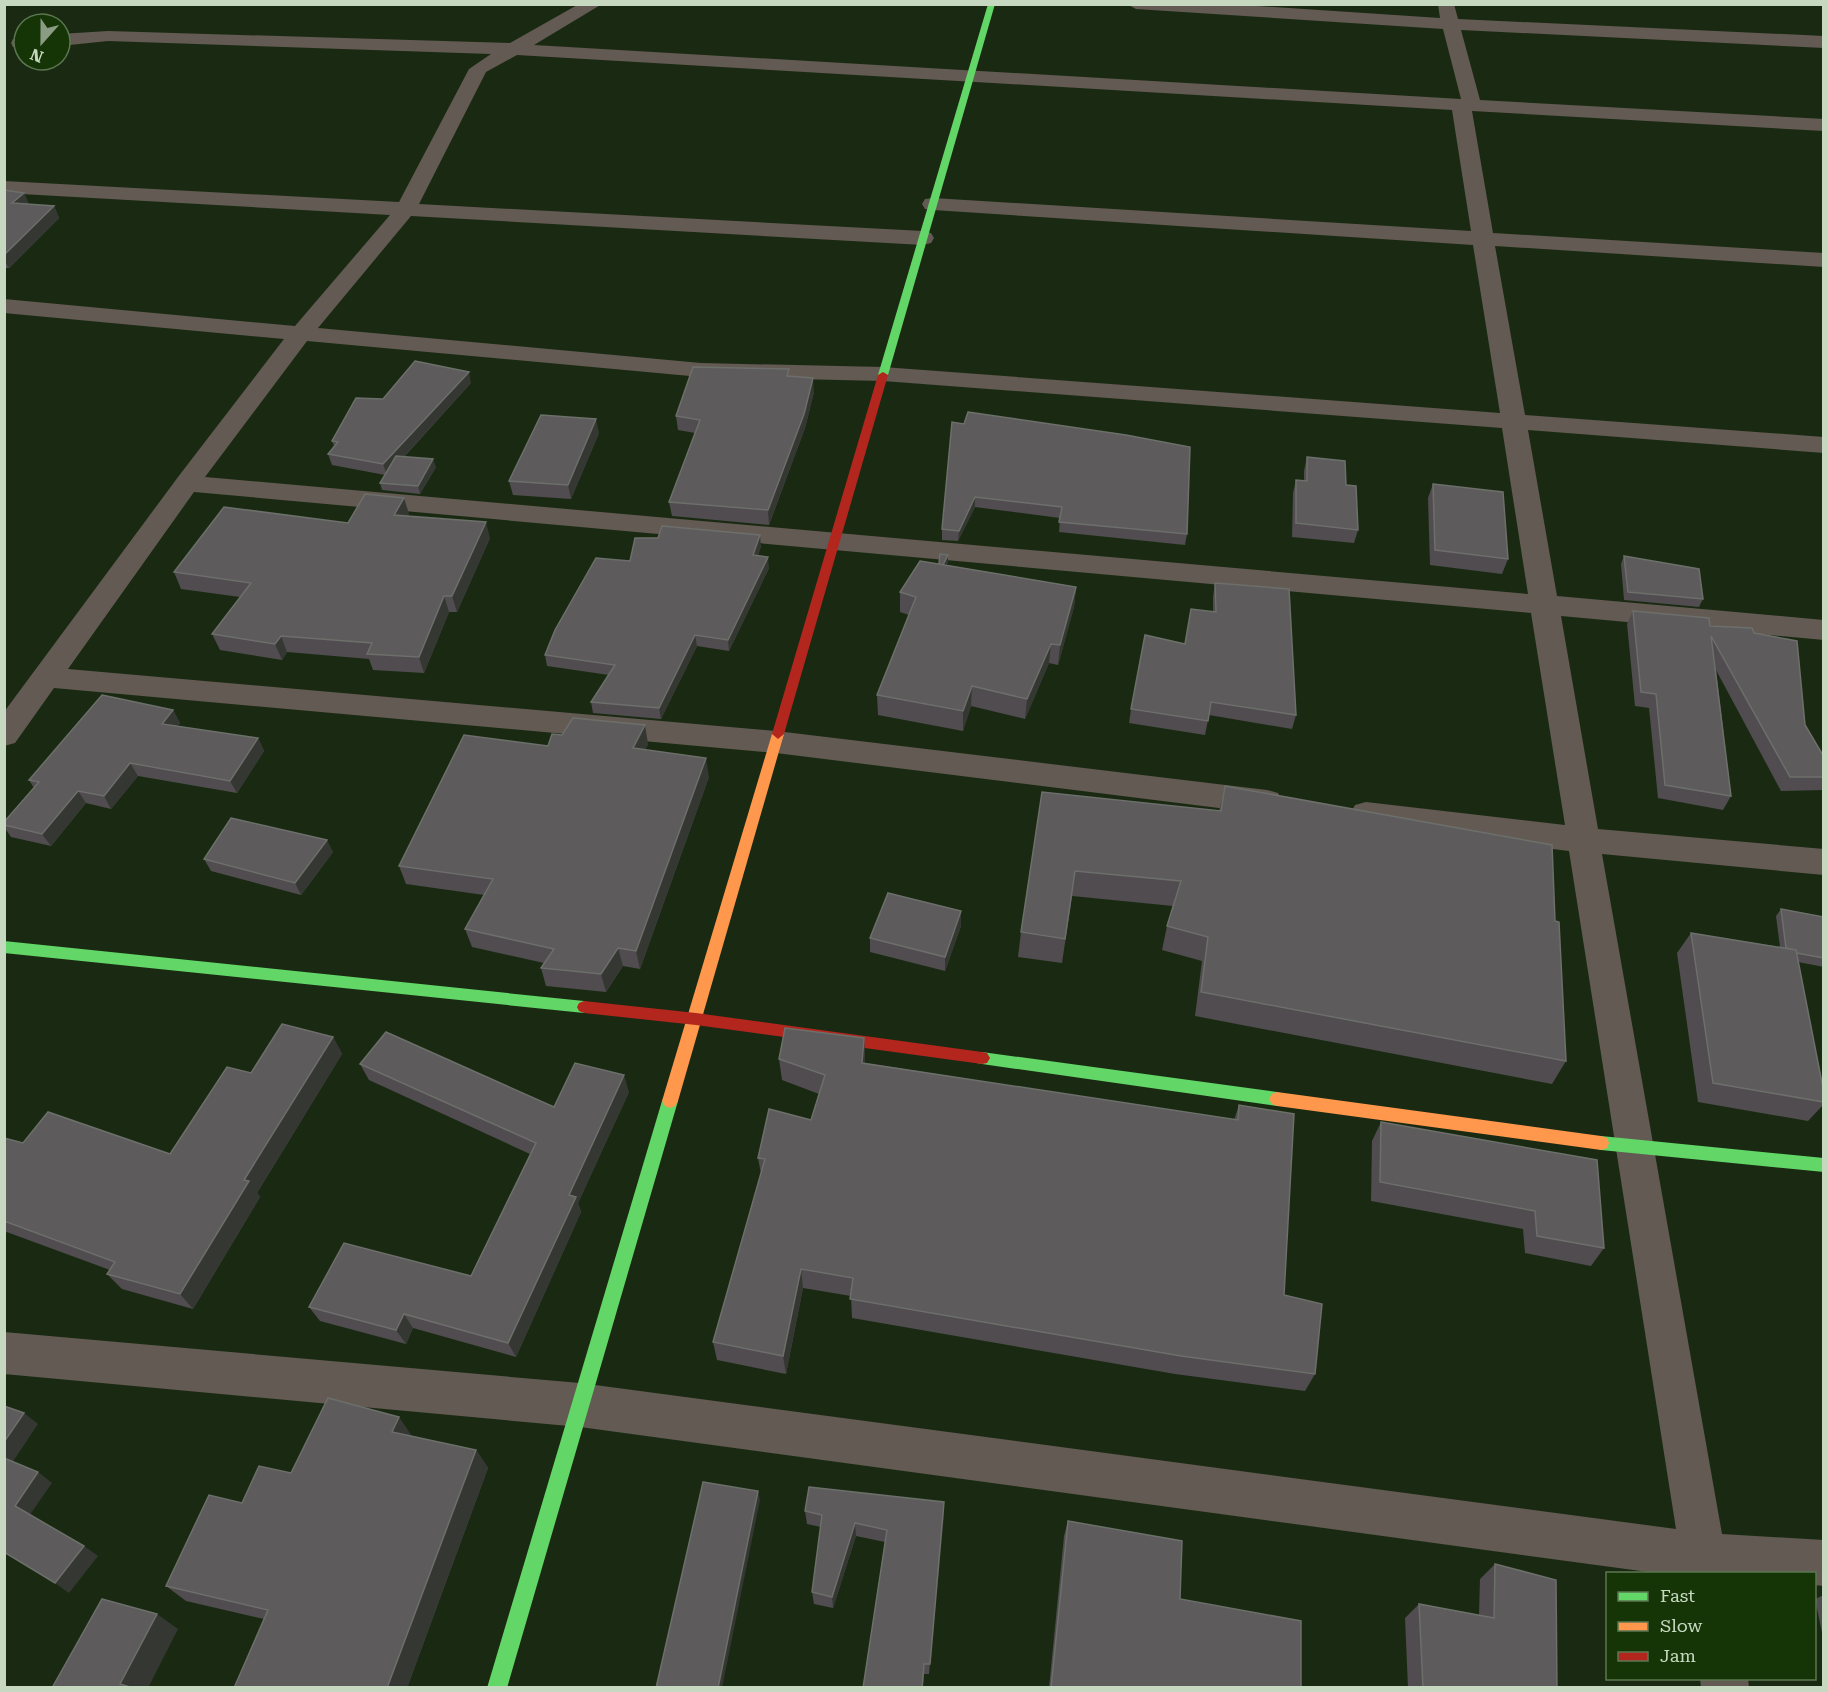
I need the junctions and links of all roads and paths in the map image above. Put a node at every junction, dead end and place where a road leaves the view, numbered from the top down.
1 (593, 4) edge
2 (992, 4) edge
3 (1136, 4) edge
4 (1446, 4) edge
5 (1452, 24) junction
6 (72, 39) edge
7 (1824, 42) edge
8 (512, 49) junction
9 (970, 78) junction
10 (1466, 106) junction
11 (1824, 125) edge
12 (4, 187) edge
13 (933, 204) junction
14 (405, 209) junction
15 (923, 238) junction
16 (1483, 239) junction
17 (1824, 260) edge
18 (4, 306) edge
19 (301, 333) junction
20 (883, 374) junction
21 (1514, 423) junction
22 (1824, 446) edge
23 (187, 483) junction
24 (834, 543) junction
25 (1545, 607) junction
26 (1824, 630) edge
27 (46, 676) junction
28 (4, 735) edge
29 (776, 742) junction
30 (1299, 806) edge
31 (1334, 810) edge
32 (1584, 840) junction
33 (1824, 862) edge
34 (4, 947) edge
35 (696, 1019) junction
36 (1636, 1148) junction
37 (1824, 1165) edge
38 (4, 1353) edge
39 (580, 1405) junction
40 (1824, 1563) edge
41 (1705, 1565) edge
42 (498, 1688) edge

1 - 8 street
2 - 9 street
3 - 5 street
4 - 5 street
5 - 7 street
5 - 10 street
6 - 8 street
8 - 9 street
8 - 14 street
9 - 10 street
9 - 13 street
10 - 11 street
10 - 16 street
12 - 14 street
13 - 15 street
13 - 16 street
14 - 15 street
14 - 19 street
15 - 20 street
16 - 17 street
16 - 21 street
18 - 19 street
19 - 20 street
19 - 23 street
20 - 21 street
20 - 24 street
21 - 22 street
21 - 25 street
23 - 24 street
23 - 27 street
24 - 25 street
24 - 29 street
25 - 26 street
25 - 32 street
27 - 28 street
27 - 29 street
29 - 30 street
29 - 35 street
31 - 32 street
32 - 33 street
32 - 36 street
34 - 35 street
35 - 36 street
35 - 39 street
36 - 37 street
36 - 41 street
38 - 39 street
39 - 41 street
39 - 42 street
40 - 41 street

